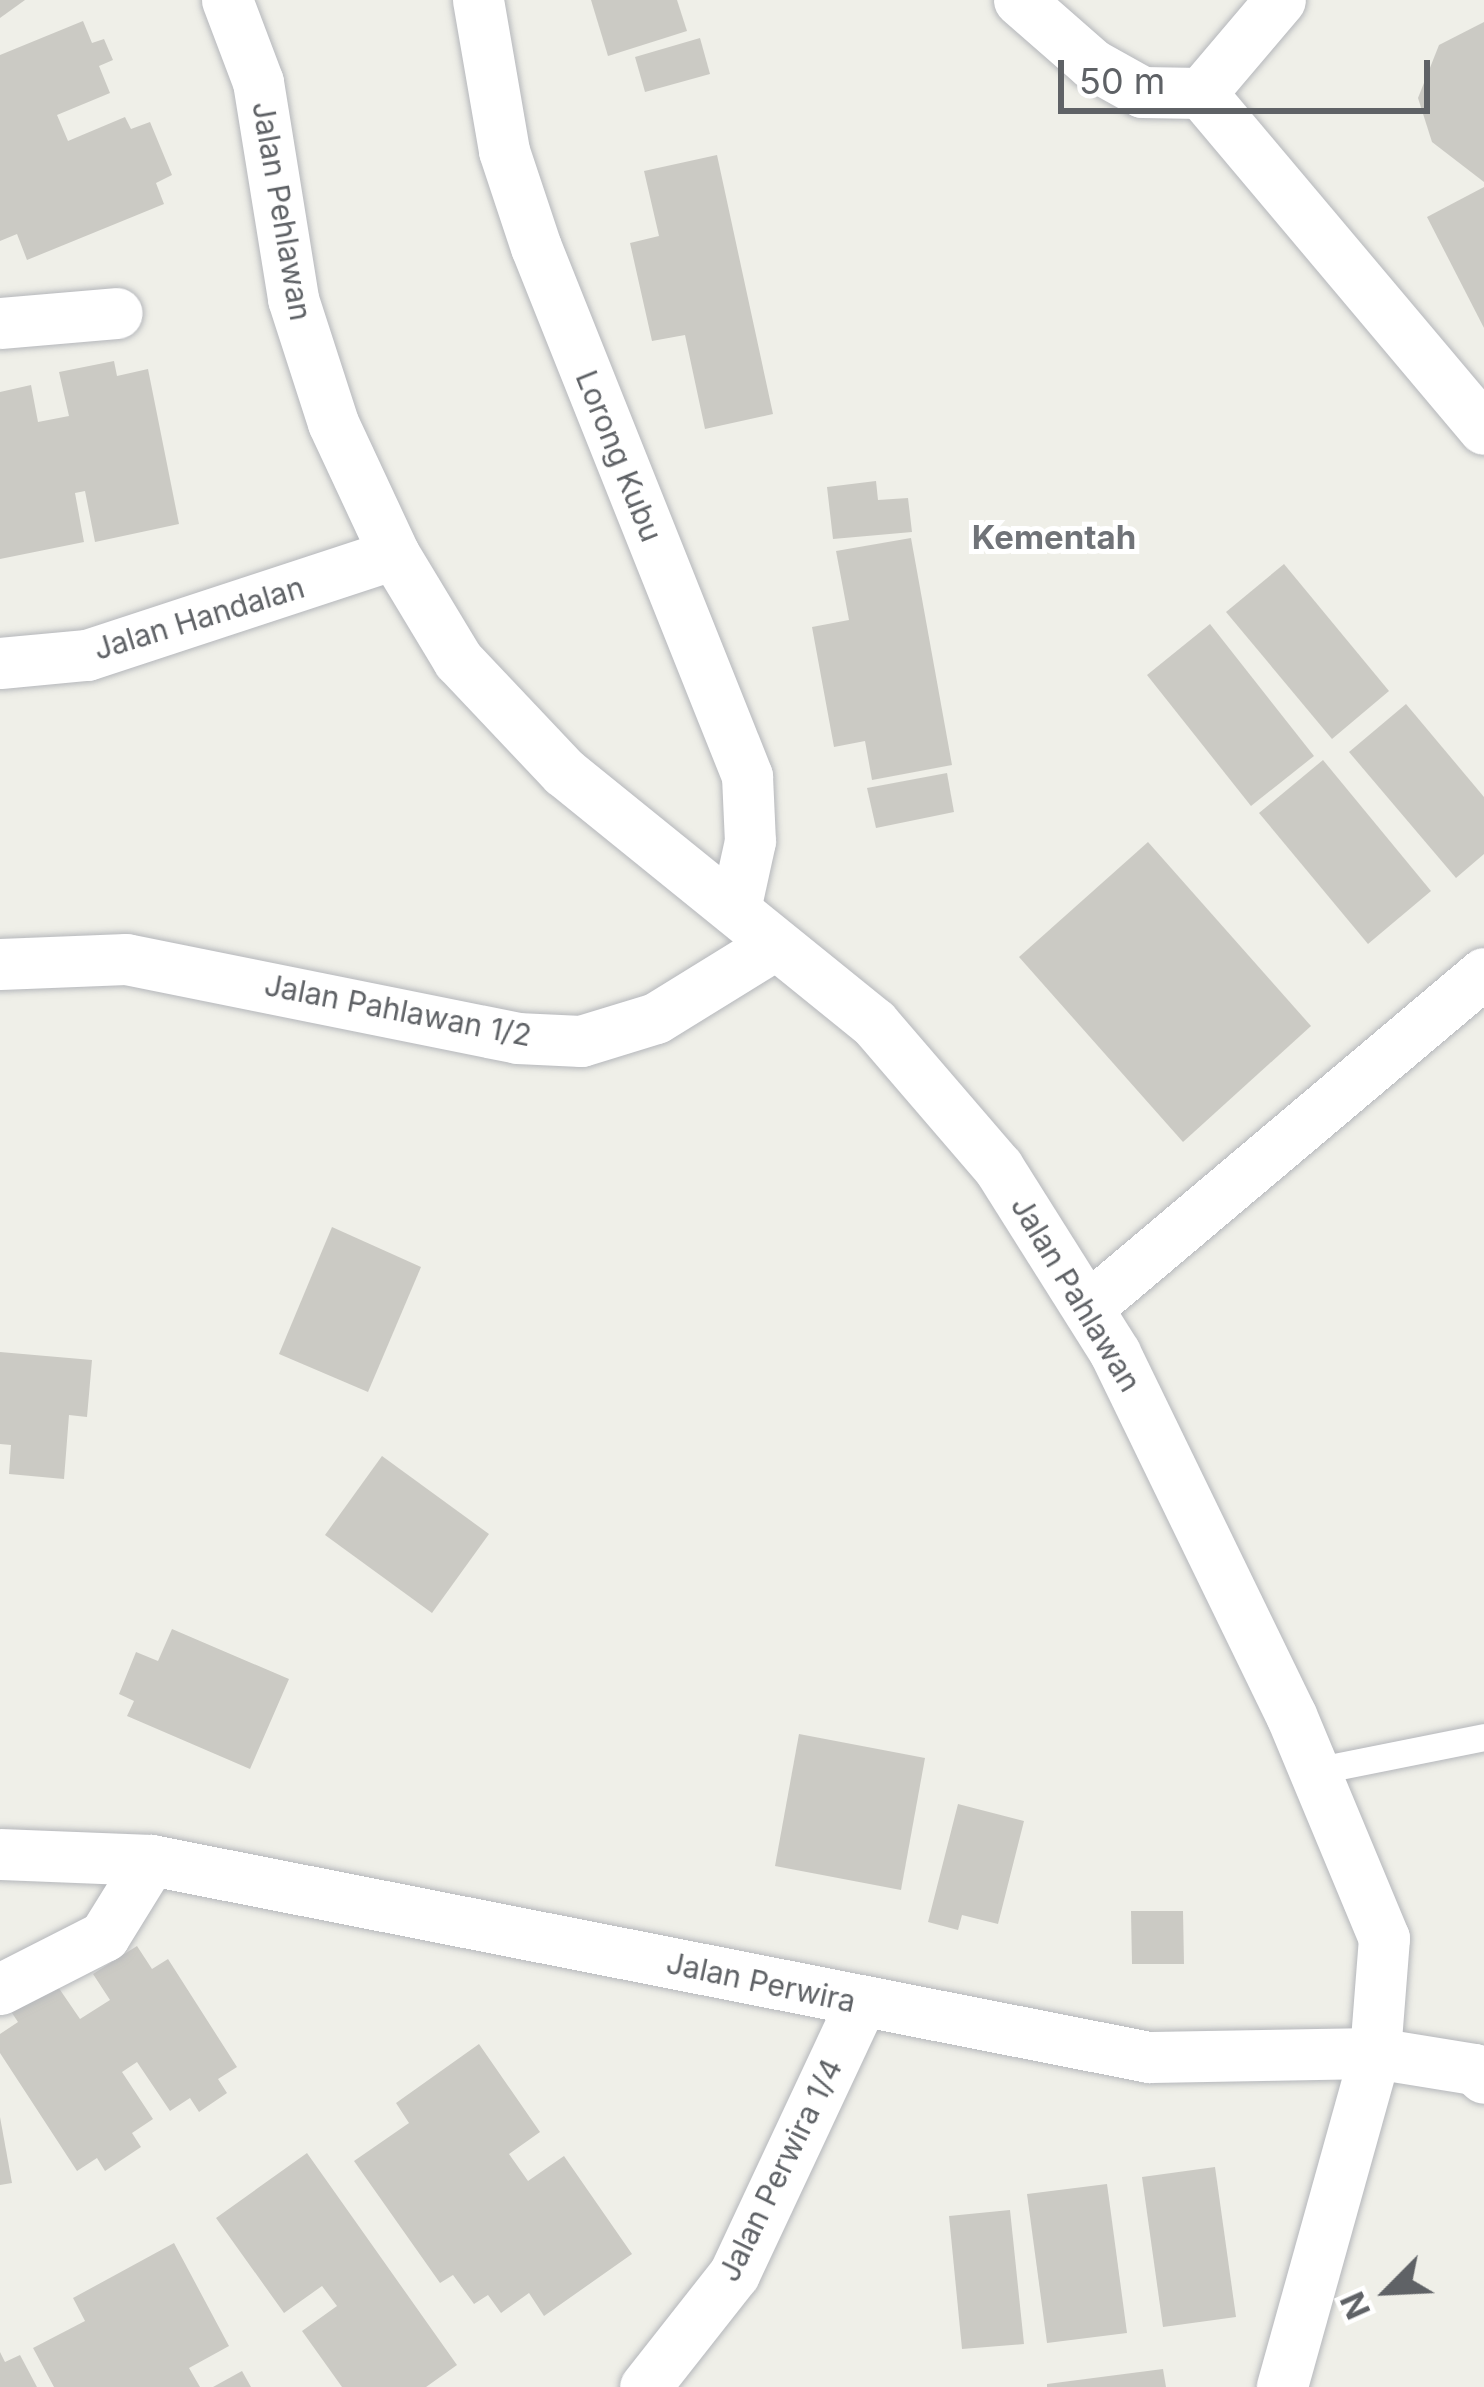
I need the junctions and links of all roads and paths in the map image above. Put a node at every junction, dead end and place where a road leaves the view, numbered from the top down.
1 (226, 0) edge
2 (478, 0) edge
3 (1019, 0) edge
4 (1280, 0) edge
5 (1201, 93) junction
6 (117, 314) dead end
7 (0, 323) edge
8 (1484, 429) edge
9 (394, 554) junction
10 (0, 663) edge
11 (735, 909) junction
12 (774, 945) junction
13 (0, 964) edge
14 (1484, 973) edge
15 (1088, 1307) junction
16 (1484, 1737) edge
17 (1314, 1771) junction
18 (0, 1854) edge
19 (151, 1860) junction
20 (0, 1989) edge
21 (861, 2003) junction
22 (1375, 2053) junction
23 (1484, 2078) edge
24 (645, 2387) edge
25 (1282, 2387) edge

1 - 9 street, Jalan Pehlawan
2 - 11 street, Lorong Kubu
3 - 5 street
4 - 5 street
5 - 8 street
6 - 7 street
9 - 10 street, Jalan Handalan
9 - 11 street, Jalan Pahlawan
11 - 12 street, Jalan Pahlawan
12 - 13 street, Jalan Pahlawan 1/2
12 - 15 street, Jalan Pahlawan
14 - 15 street
15 - 17 street, Jalan Pahlawan
16 - 17 lane
17 - 22 street, Jalan Pahlawan
18 - 19 street, Jalan Perwira
19 - 20 street
19 - 21 street, Jalan Perwira
21 - 22 street, Jalan Perwira
21 - 24 street, Jalan Perwira 1/4
22 - 23 street
22 - 25 street, Jalan Pahlawan

